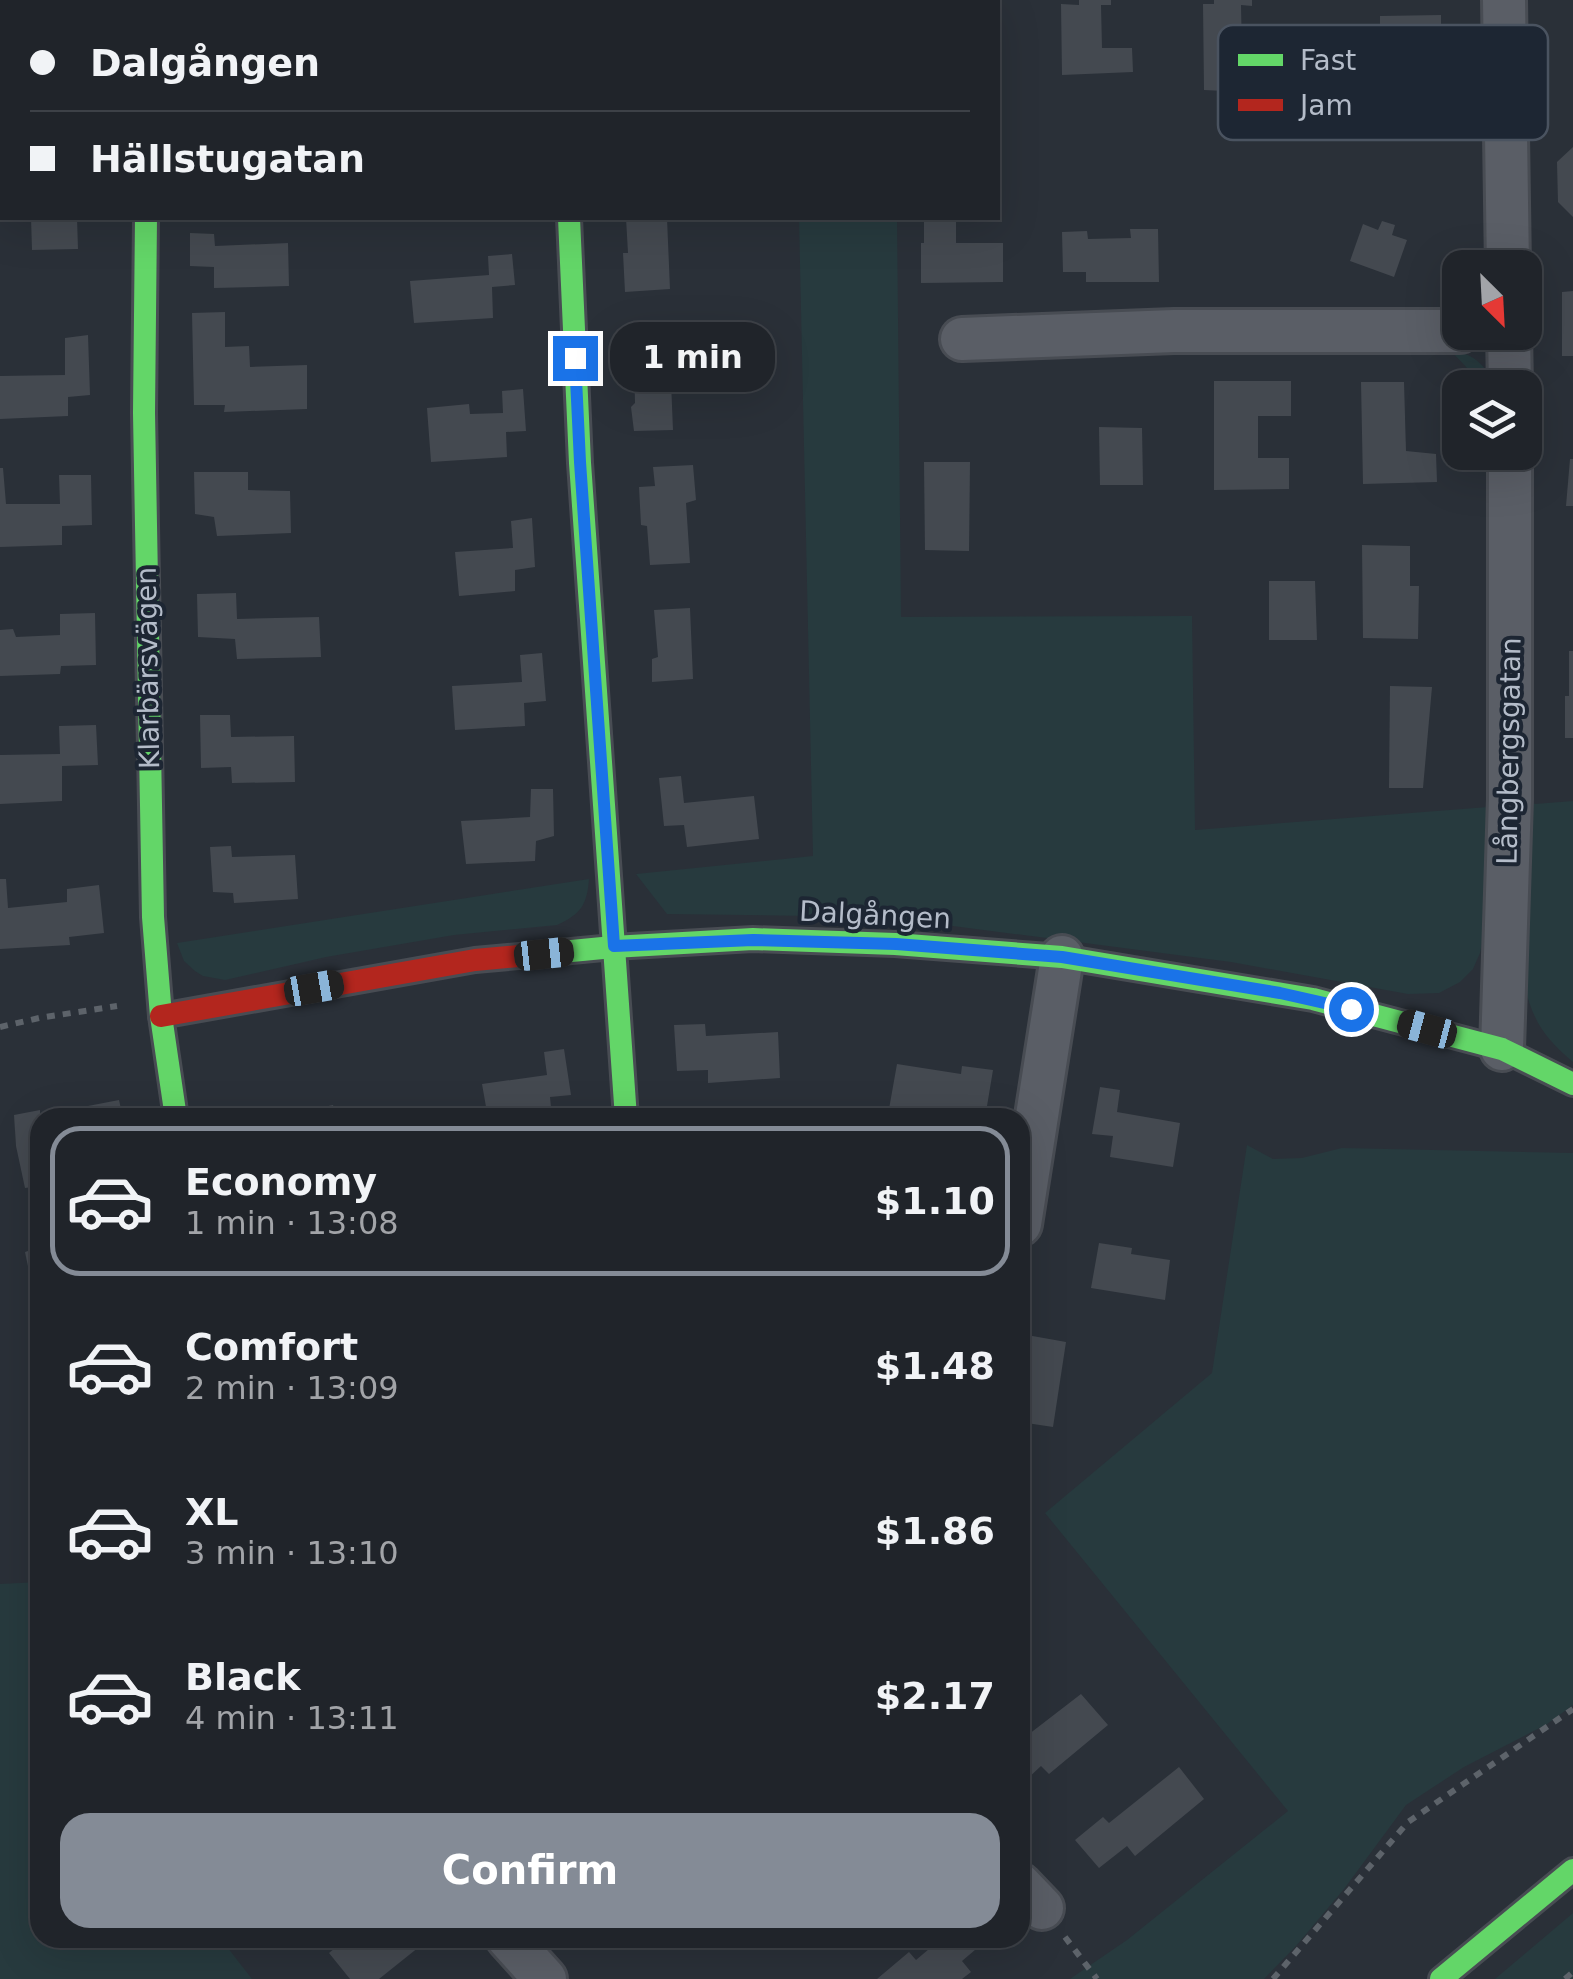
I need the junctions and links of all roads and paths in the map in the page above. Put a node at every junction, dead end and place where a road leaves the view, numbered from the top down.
1 (1504, 0) edge
2 (1504, 25) edge
3 (1506, 140) edge
4 (146, 220) edge
5 (569, 220) edge
6 (1508, 250) edge
7 (1442, 331) edge
8 (962, 338) dead end
9 (1510, 470) edge
10 (614, 946) junction
11 (1062, 957) junction
12 (161, 1016) junction
13 (0, 1027) edge
14 (1502, 1049) junction
15 (1573, 1084) edge
16 (175, 1108) edge
17 (625, 1108) edge
18 (1030, 1160) edge
19 (1573, 1709) edge
20 (1573, 1870) edge
21 (1031, 1896) edge
22 (517, 1948) edge
23 (1573, 1972) edge
24 (545, 1979) edge
25 (1097, 1979) edge
26 (1273, 1979) edge
27 (1441, 1979) edge
28 (1565, 1979) edge

1 - 2 street
3 - 6 street
4 - 12 street, Klarbärsvägen
5 - 10 street
7 - 8 street
9 - 14 street, Långbergsgatan
10 - 11 street, Dalgången
10 - 12 street, Dalgången
10 - 17 street
11 - 14 street, Dalgången
11 - 18 street
12 - 13 path
12 - 16 street, Klarbärsvägen
14 - 15 street, Dalgången
19 - 26 path
20 - 27 street
21 - 25 path
22 - 24 street
23 - 28 path

